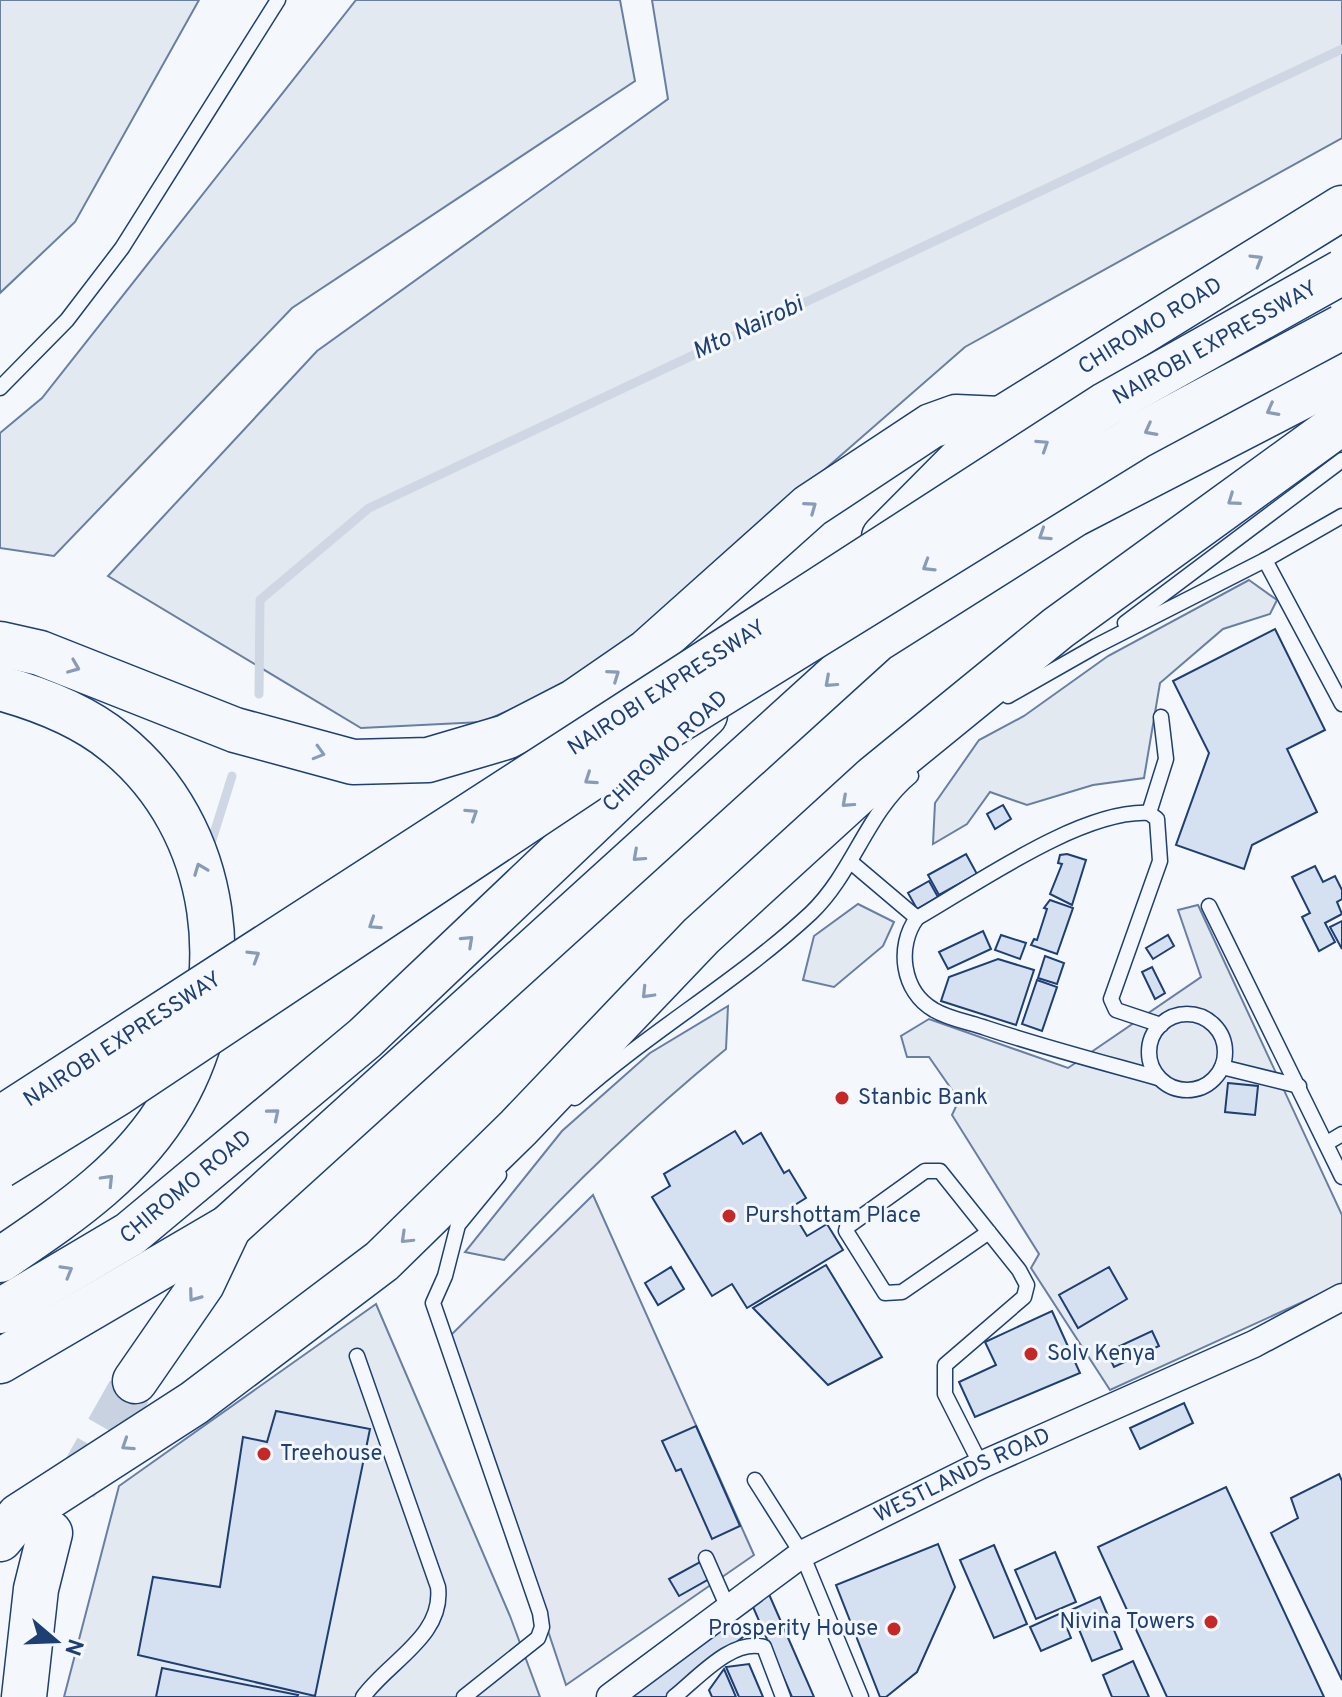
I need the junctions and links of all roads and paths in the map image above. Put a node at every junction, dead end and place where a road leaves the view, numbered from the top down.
1 (278, 0) edge
2 (1342, 208) edge
3 (1342, 272) edge
4 (1342, 312) edge
5 (1342, 327) edge
6 (1111, 350) junction
7 (1342, 376) edge
8 (0, 388) edge
9 (1001, 419) junction
10 (1342, 422) edge
11 (1342, 460) edge
12 (1342, 516) edge
13 (1265, 560) junction
14 (1077, 637) junction
15 (0, 644) edge
16 (0, 688) edge
17 (1342, 704) edge
18 (994, 708) dead end
19 (1161, 717) dead end
20 (923, 766) dead end
21 (1149, 813) junction
22 (852, 863) junction
23 (1209, 906) dead end
24 (917, 918) junction
25 (1161, 1025) junction
26 (1222, 1067) junction
27 (1158, 1078) junction
28 (1299, 1086) junction
29 (562, 1109) dead end
30 (0, 1119) edge
31 (1342, 1134) edge
32 (1327, 1143) junction
33 (508, 1165) dead end
34 (0, 1166) edge
35 (1342, 1177) edge
36 (229, 1227) junction
37 (989, 1232) junction
38 (0, 1260) edge
39 (1342, 1297) edge
40 (0, 1311) edge
41 (357, 1356) dead end
42 (0, 1361) edge
43 (135, 1381) tunnel mouth
44 (981, 1465) junction
45 (755, 1480) dead end
46 (50, 1533) dead end
47 (0, 1539) edge
48 (802, 1554) junction
49 (706, 1558) dead end
50 (728, 1608) junction
51 (24, 1697) edge
52 (363, 1697) edge
53 (464, 1697) edge
54 (610, 1697) edge
55 (674, 1697) edge
56 (783, 1697) edge
57 (861, 1697) edge

1 - 8 lane
6 -> 2 highway, CHIROMO ROAD
30 -> 3 highway, NAIROBI EXPRESSWAY, bridge
4 - 6 highway
5 -> 34 highway, NAIROBI EXPRESSWAY, bridge
6 - 9 highway, CHIROMO ROAD
7 -> 36 highway, CHIROMO ROAD
15 -> 9 highway
40 -> 9 highway, CHIROMO ROAD
10 -> 14 highway
11 - 14 lane
12 - 13 lane
13 - 14 lane
13 - 17 lane
14 - 18 lane
14 -> 47 highway
38 -> 16 highway
19 - 21 lane
20 - 22 lane
21 - 24 lane
21 - 25 lane
22 - 24 lane
22 - 29 lane
23 - 28 lane
24 - 27 lane
25 - 26 lane
25 - 27 lane
26 - 27 lane
26 - 28 lane
28 - 32 lane
31 - 32 lane
32 - 35 lane
33 - 53 lane
36 - 42 highway, CHIROMO ROAD
36 -> 43 highway
37 - 37 lane
37 - 44 lane
39 - 44 street, WESTLANDS ROAD
41 - 52 lane
44 - 48 street, WESTLANDS ROAD
45 - 48 lane
46 - 51 highway
48 - 50 street, WESTLANDS ROAD
48 - 57 lane
49 - 50 lane
50 - 54 street, WESTLANDS ROAD
55 - 56 lane

